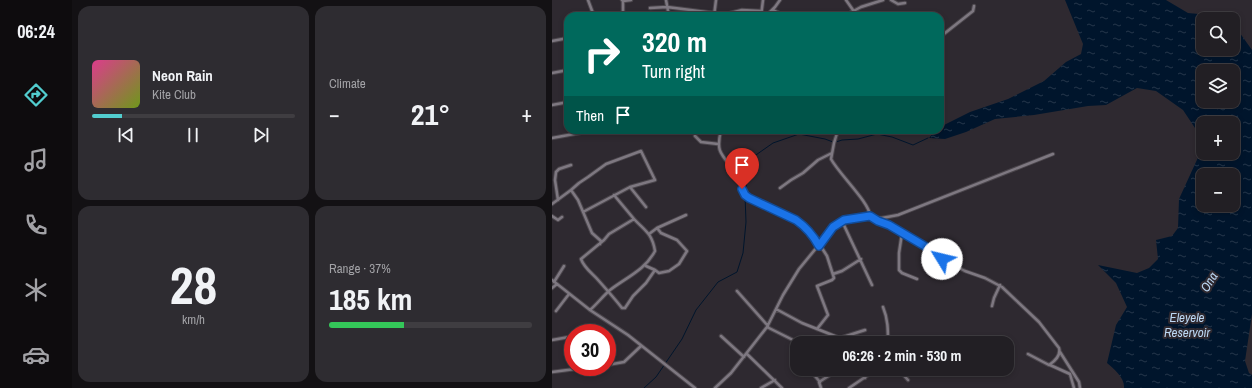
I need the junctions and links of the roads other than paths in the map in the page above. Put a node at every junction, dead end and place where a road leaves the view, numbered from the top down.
1 (588, 0) edge
2 (631, 0) edge
3 (666, 0) edge
4 (716, 0) edge
5 (763, 0) edge
6 (780, 0) edge
7 (846, 0) edge
8 (883, 0) edge
9 (891, 0) edge
10 (623, 1) edge
11 (905, 3) dead end
12 (974, 6) dead end
13 (667, 7) junction
14 (650, 8) dead end
15 (772, 10) joint
16 (853, 10) junction
17 (761, 11) joint
18 (592, 12) edge
19 (623, 12) edge
20 (668, 12) edge
21 (696, 12) edge
22 (714, 12) edge
23 (734, 12) edge
24 (776, 12) edge
25 (850, 12) edge
26 (944, 34) edge
27 (564, 39) edge
28 (552, 41) edge
29 (564, 71) edge
30 (552, 73) edge
31 (564, 103) edge
32 (552, 105) edge
33 (574, 134) edge
34 (720, 134) edge
35 (837, 134) edge
36 (695, 136) dead end
37 (552, 138) edge
38 (718, 144) junction
39 (832, 152) junction
40 (1053, 154) dead end
41 (571, 165) dead end
42 (554, 180) edge
43 (630, 187) junction
44 (780, 188) dead end
45 (571, 190) junction
46 (614, 195) junction
47 (558, 200) junction
48 (552, 204) edge
49 (646, 207) dead end
50 (584, 212) junction
51 (686, 214) dead end
52 (552, 216) edge
53 (562, 217) dead end
54 (872, 217) junction
55 (634, 219) junction
56 (842, 221) junction
57 (657, 228) junction
58 (902, 233) junction
59 (649, 234) junction
60 (600, 244) junction
61 (819, 245) junction
62 (861, 259) junction
63 (564, 266) dead end
64 (646, 266) junction
65 (655, 270) junction
66 (833, 274) junction
67 (917, 279) dead end
68 (553, 281) edge
69 (557, 284) junction
70 (872, 285) dead end
71 (1000, 285) junction
72 (552, 288) edge
73 (737, 291) dead end
74 (608, 292) junction
75 (569, 294) junction
76 (992, 306) dead end
77 (883, 307) dead end
78 (776, 309) junction
79 (590, 310) junction
80 (556, 311) dead end
81 (768, 327) junction
82 (817, 329) junction
83 (865, 330) dead end
84 (721, 336) dead end
85 (835, 336) edge
86 (846, 336) edge
87 (888, 336) edge
88 (564, 338) edge
89 (790, 338) edge
90 (552, 340) edge
91 (641, 346) junction
92 (1060, 352) junction
93 (747, 354) junction
94 (1028, 354) dead end
95 (744, 357) junction
96 (616, 363) edge
97 (1050, 365) junction
98 (564, 370) edge
99 (552, 372) edge
100 (815, 376) edge
101 (829, 376) edge
102 (868, 376) edge
103 (904, 376) edge
104 (865, 378) joint
105 (775, 380) junction
106 (908, 380) dead end
107 (820, 382) junction
108 (695, 388) edge
109 (715, 388) edge
110 (761, 388) edge
111 (782, 388) edge
112 (821, 388) edge
113 (849, 388) edge
114 (1074, 388) edge
115 (1080, 388) edge

1 - 18 street
2 - 10 street
3 - 13 street
4 - 22 street
5 - 17 street
6 - 15 street
7 - 16 street
8 - 16 street
9 - 11 street
10 - 19 street
12 - 26 street
13 - 14 street
13 - 20 street
13 - 21 street
15 - 24 street
16 - 25 street
17 - 23 street
27 - 28 street
29 - 30 street
31 - 32 street
33 - 37 street
34 - 38 street
35 - 39 street
36 - 38 street
38 - 61 street
39 - 44 street
39 - 54 street
40 - 54 street
41 - 42 street
42 - 47 street
43 - 45 street
43 - 46 street
43 - 49 street
45 - 47 street
45 - 50 street
46 - 50 street
46 - 55 street
47 - 48 street
50 - 60 street
51 - 57 street
52 - 53 street
54 - 56 street
54 - 58 street
55 - 59 street
55 - 60 street
56 - 61 street
56 - 62 street
57 - 59 street
57 - 65 street
58 - 67 street
58 - 71 street
59 - 64 street
60 - 74 street
61 - 66 street
61 - 78 street
62 - 66 street
62 - 70 street
63 - 68 street
64 - 65 street
64 - 74 street
65 - 74 street
66 - 82 street
68 - 69 street
69 - 72 street
69 - 75 street
71 - 76 street
71 - 92 street
73 - 81 street
74 - 79 street
75 - 79 street
75 - 80 street
77 - 87 street
78 - 81 street
78 - 82 street
79 - 91 street
81 - 89 street
81 - 93 street
82 - 85 street
83 - 86 street
84 - 95 street
88 - 90 street
91 - 96 street
91 - 108 street
92 - 97 street
92 - 115 street
93 - 95 street
93 - 105 street
94 - 97 street
95 - 109 street
97 - 114 street
98 - 99 street
100 - 107 street
101 - 107 street
102 - 104 street
103 - 106 street
104 - 113 street
105 - 110 street
105 - 111 street
107 - 112 street

